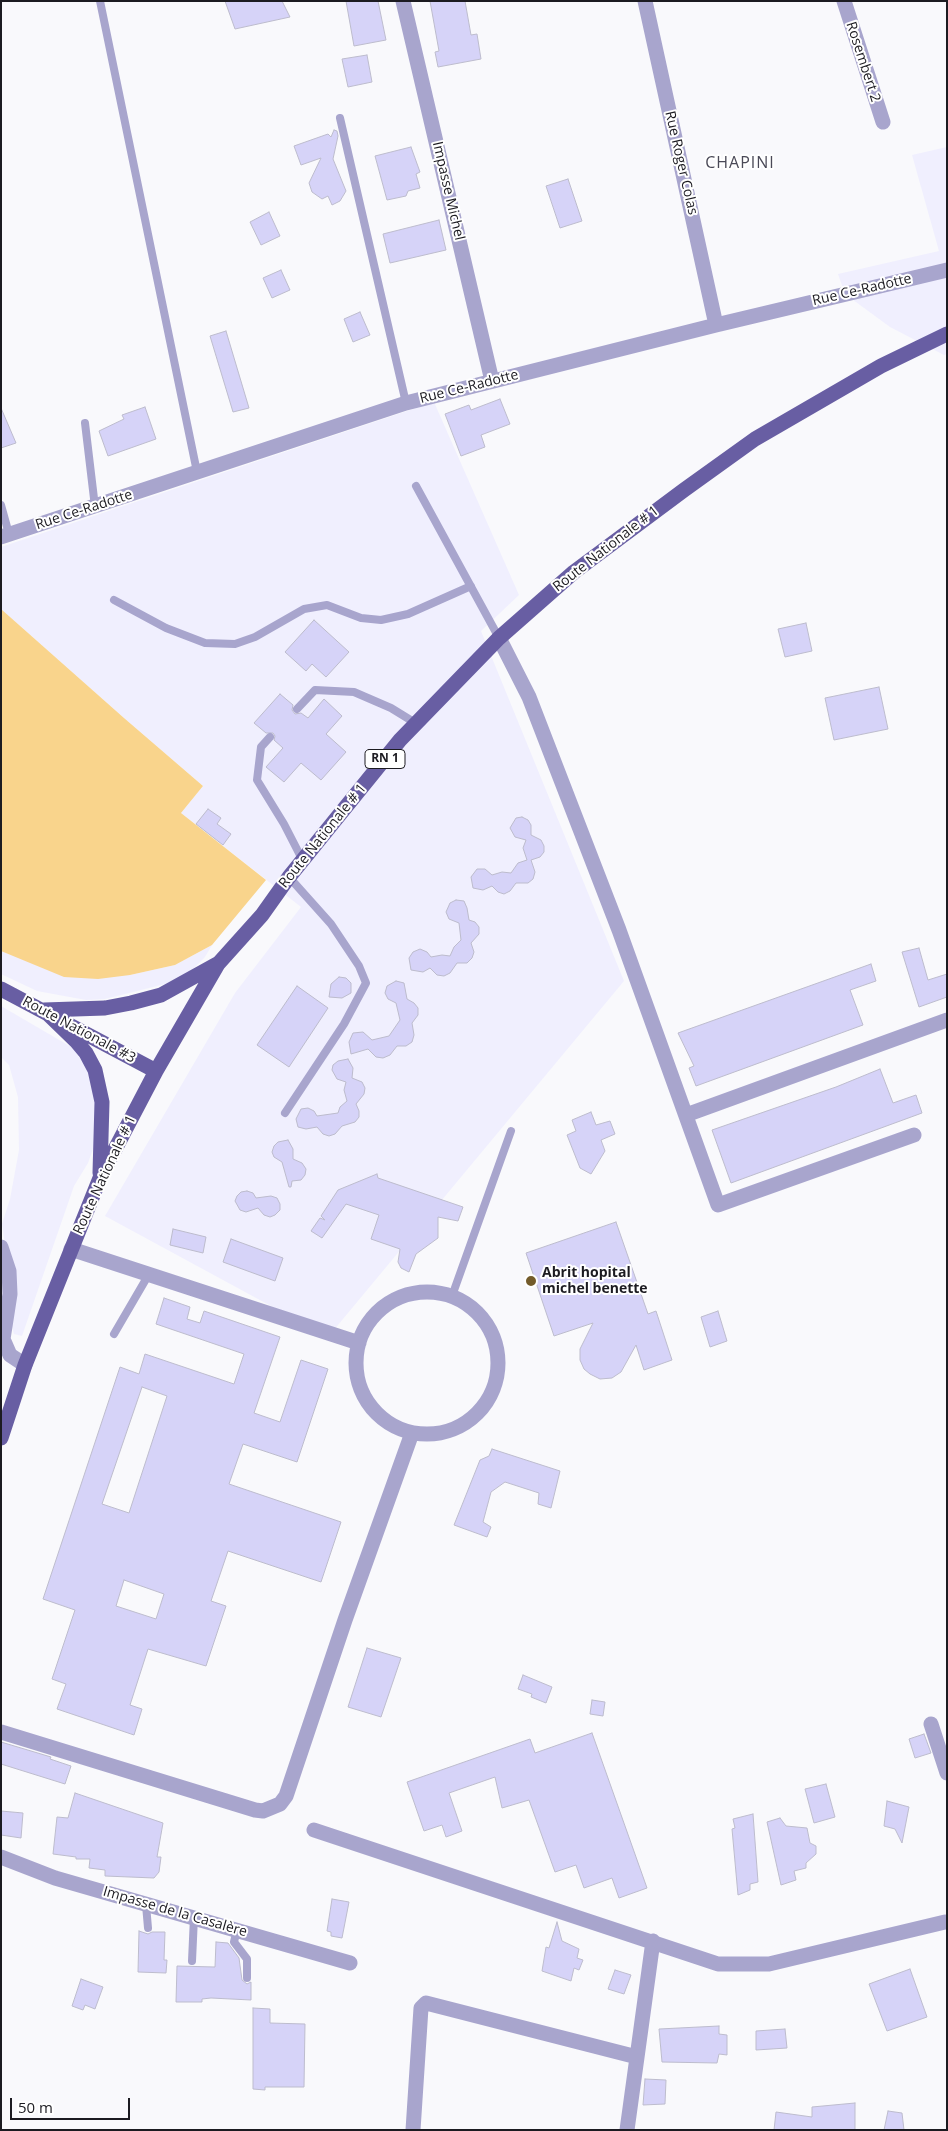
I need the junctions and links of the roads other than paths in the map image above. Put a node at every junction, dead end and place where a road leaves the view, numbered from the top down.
1 (100, 1) edge
2 (404, 1) edge
3 (645, 1) edge
4 (844, 1) edge
5 (340, 118) dead end
6 (883, 122) dead end
7 (947, 270) edge
8 (716, 325) junction
9 (947, 334) edge
10 (492, 382) junction
11 (406, 403) junction
12 (85, 423) dead end
13 (197, 472) junction
14 (416, 486) dead end
15 (1, 505) edge
16 (95, 507) junction
17 (5, 535) edge
18 (471, 586) junction
19 (114, 600) dead end
20 (498, 638) junction
21 (297, 709) dead end
22 (416, 724) junction
23 (270, 737) dead end
24 (303, 861) junction
25 (289, 877) junction
26 (218, 964) junction
27 (1, 989) edge
28 (44, 1010) junction
29 (947, 1020) edge
30 (156, 1071) junction
31 (285, 1113) dead end
32 (686, 1115) junction
33 (511, 1131) dead end
34 (914, 1135) dead end
35 (100, 1178) junction
36 (1, 1247) edge
37 (71, 1249) junction
38 (149, 1274) junction
39 (452, 1296) junction
40 (114, 1334) dead end
41 (359, 1343) junction
42 (25, 1365) junction
43 (412, 1432) junction
44 (1, 1438) edge
45 (931, 1724) dead end
46 (1, 1732) edge
47 (947, 1773) edge
48 (314, 1830) dead end
49 (1, 1857) edge
50 (146, 1904) junction
51 (194, 1917) junction
52 (945, 1922) dead end
53 (148, 1928) dead end
54 (237, 1929) junction
55 (652, 1941) junction
56 (192, 1961) dead end
57 (350, 1963) dead end
58 (247, 1978) dead end
59 (637, 2057) junction
60 (412, 2130) edge
61 (627, 2130) edge

1 - 13 lane
2 - 10 street, Impasse Michel
3 - 8 street, Rue Roger Colas
4 - 6 street, Rosembert 2
5 - 11 lane
7 - 8 street, Rue Ce-Radotte
8 - 10 street, Rue Ce-Radotte
9 - 20 main road, Route Nationale # 1 / RN 1
10 - 11 street, Rue Ce-Radotte
11 - 13 street, Rue Ce-Radotte
12 - 16 lane
13 - 16 street, Rue Ce-Radotte
14 - 18 lane
15 - 17 lane
16 - 17 street, Rue Ce-Radotte
18 - 19 lane
18 - 20 lane
20 - 22 main road, Route Nationale # 1 / RN 1
20 - 32 street
21 - 22 lane
22 - 24 main road, Route Nationale # 1 / RN 1
23 - 24 lane
24 - 25 main road, Route Nationale # 1 / RN 1
25 - 26 main road, Route Nationale # 1 / RN 1
25 - 31 lane
26 - 28 main road
26 - 30 main road, Route Nationale # 1 / RN 1
27 - 28 main road, Route Nationale #3
28 - 30 main road, Route Nationale #3
28 - 35 main road
29 - 32 street
30 - 35 main road, Route Nationale # 1 / RN 1
32 - 34 street
33 - 39 lane
35 - 37 main road, Route Nationale # 1 / RN 1
36 - 42 street
37 - 38 street
37 - 42 main road, Route Nationale # 1 / RN 1
38 - 40 lane
38 - 41 street
39 - 41 street
39 - 43 street
41 - 43 street
42 - 44 main road, Route Nationale # 1 / RN 1
43 - 46 street
45 - 47 street
48 - 55 street
49 - 50 street, Impasse de la Casalère
50 - 51 street, Impasse de la Casalère
50 - 53 lane
51 - 54 street, Impasse de la Casalère
51 - 56 lane
52 - 55 street
54 - 57 street, Impasse de la Casalère
54 - 58 lane
55 - 59 street
59 - 60 street
59 - 61 street

